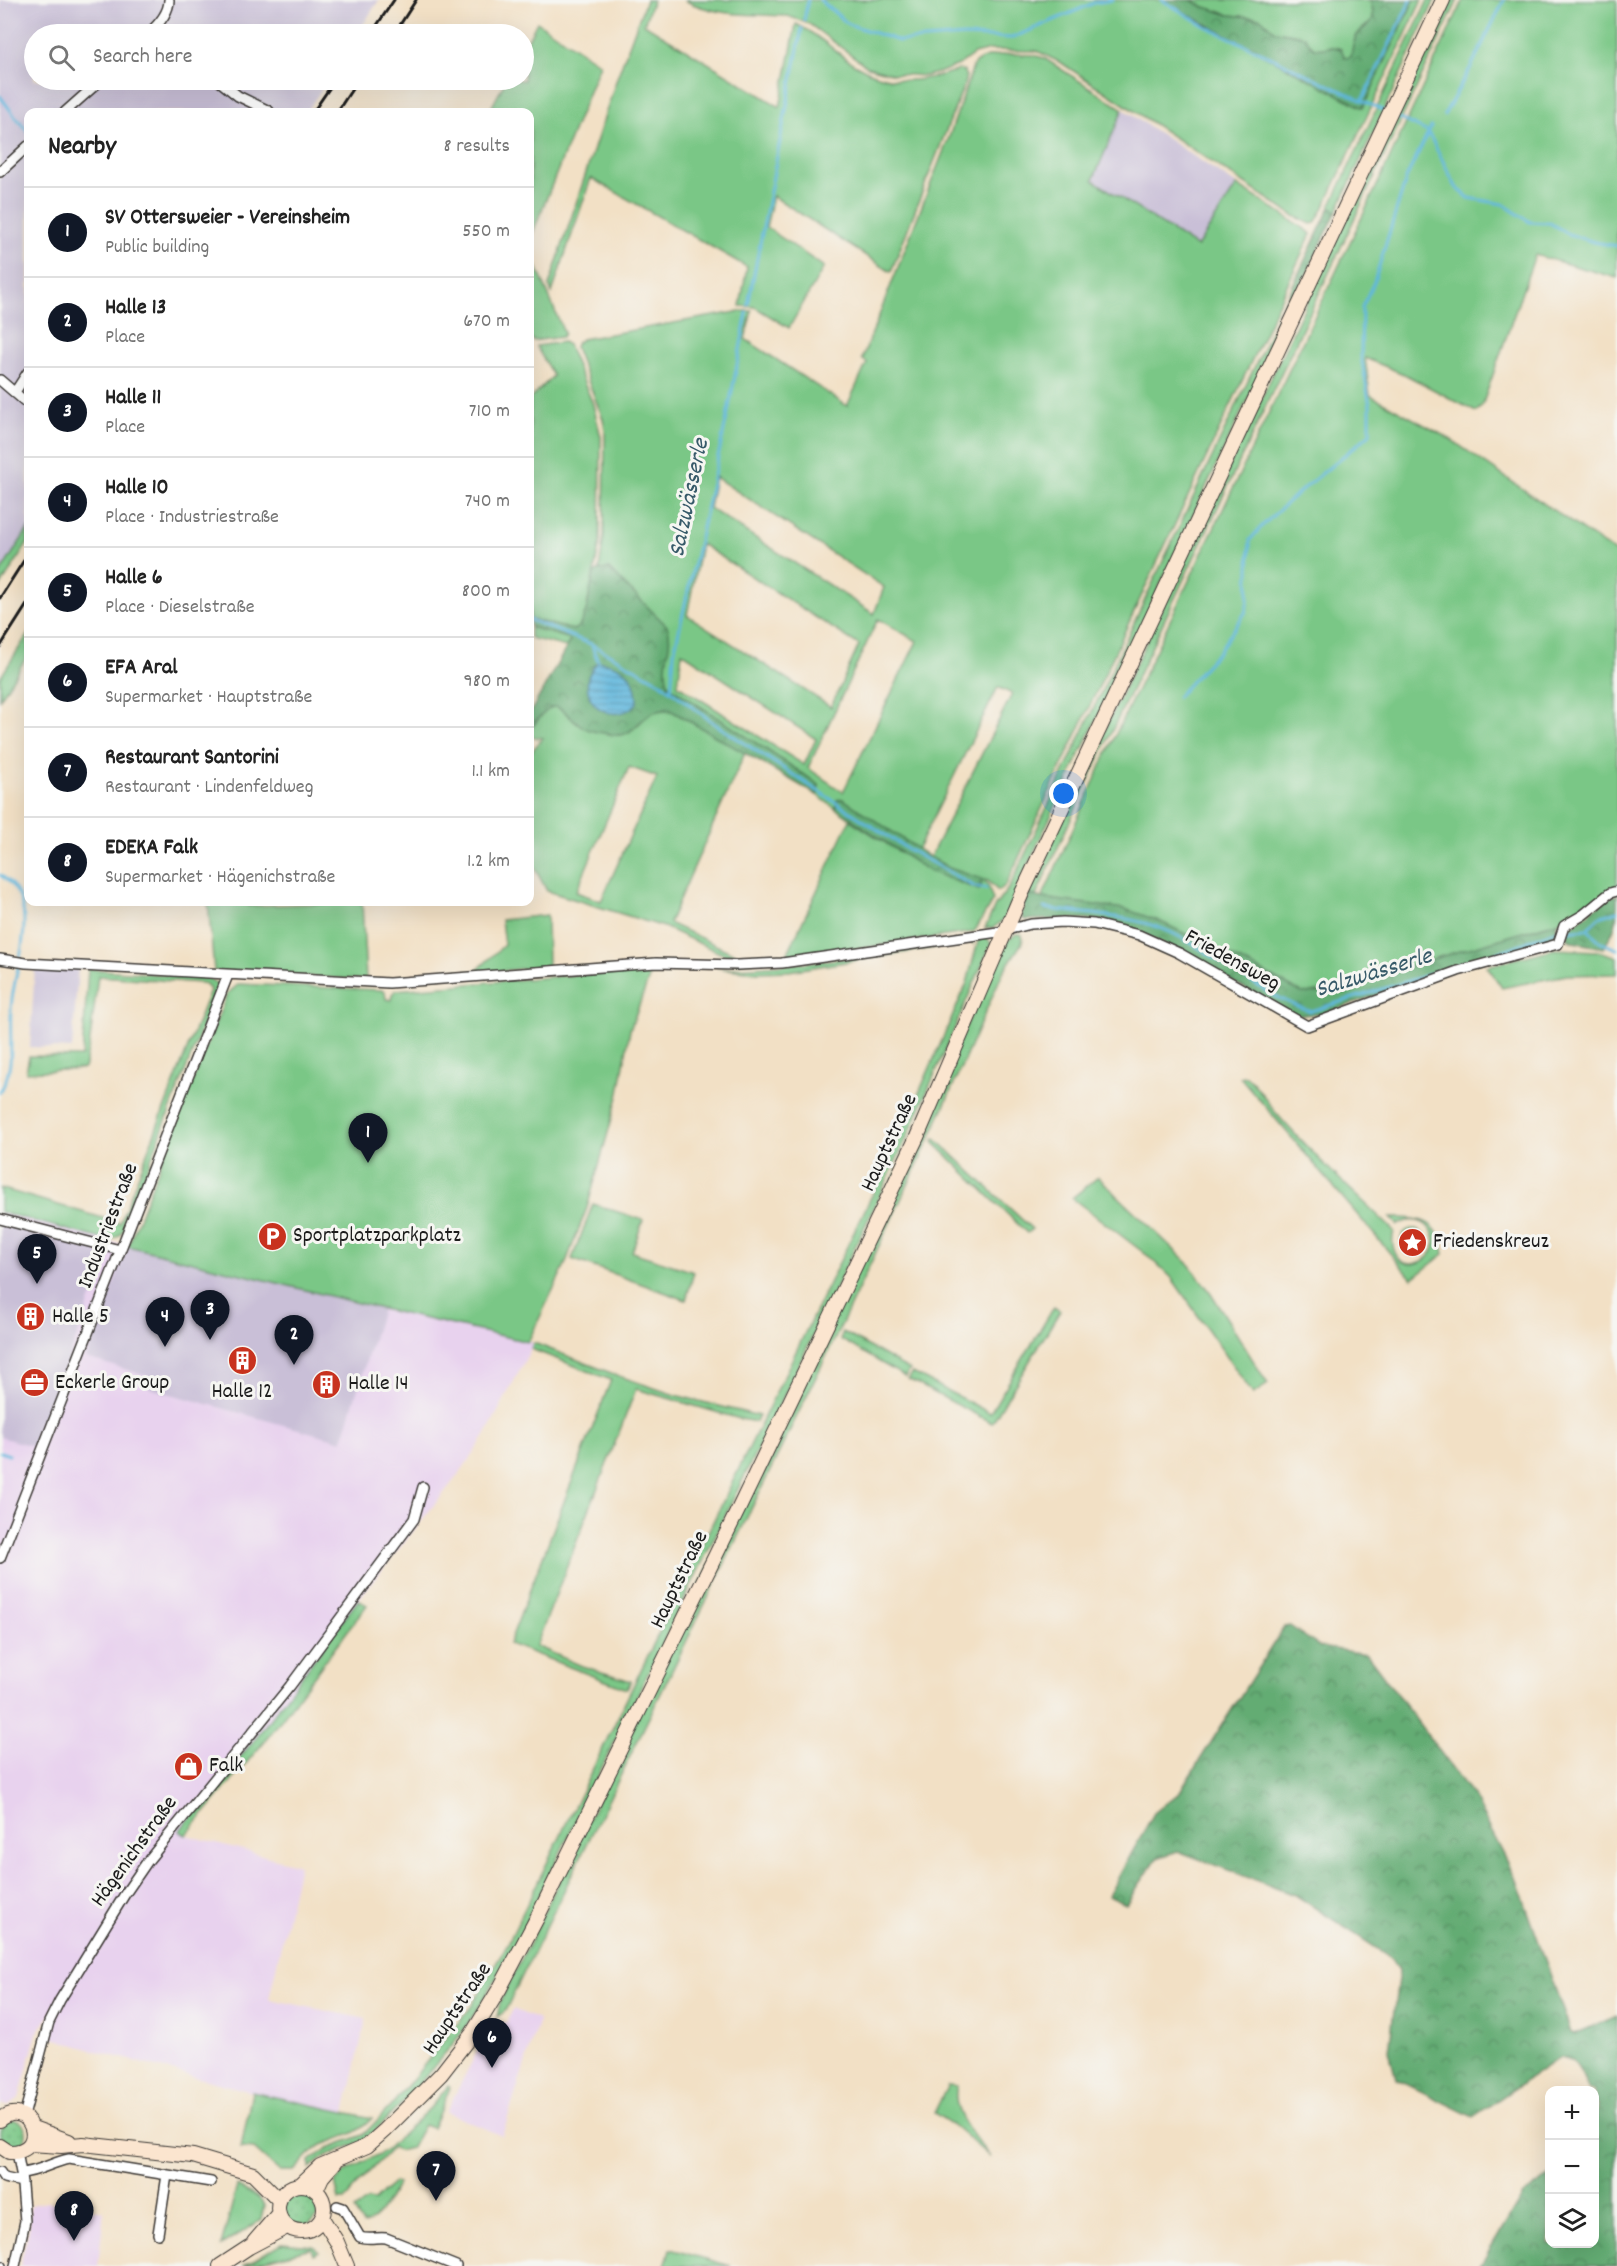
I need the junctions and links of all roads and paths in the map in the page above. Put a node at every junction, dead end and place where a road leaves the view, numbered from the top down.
1 (169, 0) edge
2 (1443, 0) edge
3 (157, 24) edge
4 (90, 90) edge
5 (230, 90) edge
6 (70, 108) edge
7 (263, 108) edge
8 (24, 150) edge
9 (0, 172) edge
10 (24, 378) edge
11 (0, 380) edge
12 (15, 392) junction
13 (24, 400) edge
14 (1617, 891) edge
15 (1006, 930) junction
16 (3, 960) edge
17 (228, 975) junction
18 (0, 1219) edge
19 (120, 1250) junction
20 (423, 1487) dead end
21 (0, 1558) edge
22 (24, 2116) junction
23 (2, 2117) edge
24 (33, 2128) junction
25 (30, 2144) junction
26 (83, 2144) junction
27 (0, 2146) edge
28 (17, 2152) junction
29 (337, 2159) junction
30 (0, 2172) edge
31 (253, 2174) junction
32 (167, 2175) junction
33 (21, 2178) junction
34 (211, 2182) dead end
35 (294, 2186) junction
36 (316, 2190) junction
37 (279, 2199) junction
38 (337, 2206) dead end
39 (278, 2214) junction
40 (322, 2218) junction
41 (287, 2227) junction
42 (310, 2229) junction
43 (158, 2234) dead end
44 (249, 2247) junction
45 (344, 2260) edge
46 (15, 2266) edge
47 (220, 2266) edge
48 (456, 2266) edge

1 - 3 street
2 - 15 street, Hauptstraße
4 - 6 street
5 - 7 street
8 - 9 street
10 - 12 street
11 - 12 street
12 - 13 street
14 - 15 street, Friedensweg
15 - 17 street, Friedensweg
15 - 29 street, Hauptstraße
16 - 17 street, Friedensweg
17 - 19 street, Industriestraße
18 - 19 street
19 - 21 street, Industriestraße
20 - 22 street, Hägenichstraße
22 - 23 street
22 - 24 street
24 - 25 street
24 - 26 street
25 - 26 street
25 - 28 street
26 - 31 street
27 - 28 street
28 - 33 street
29 - 35 street, Hauptstraße
29 - 36 street
30 - 33 street
31 - 35 street
31 - 37 street
32 - 33 street
32 - 34 street
32 - 43 street
33 - 46 street
35 - 36 street
35 - 37 street
36 - 40 street
37 - 39 street
38 - 48 street
39 - 41 street
39 - 44 street
40 - 42 street
40 - 45 street
41 - 42 street
41 - 44 street
42 - 45 street
44 - 47 street

